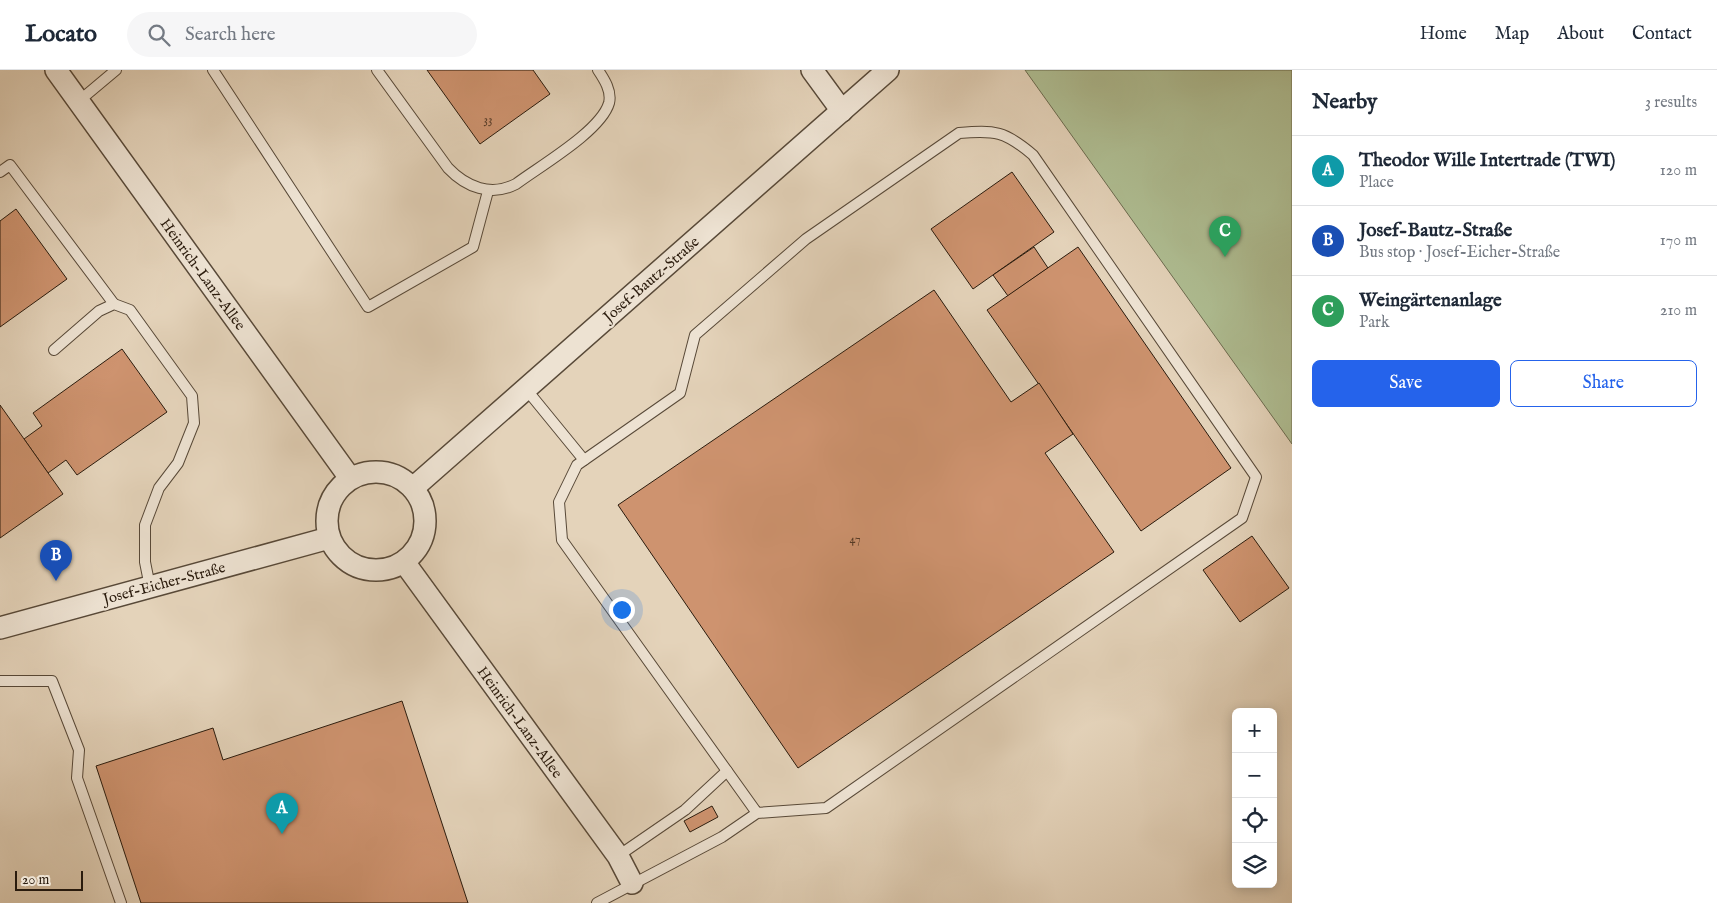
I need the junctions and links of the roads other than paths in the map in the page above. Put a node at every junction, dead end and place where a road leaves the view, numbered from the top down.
1 (56, 70) edge
2 (116, 70) edge
3 (213, 70) edge
4 (377, 70) edge
5 (598, 70) edge
6 (812, 70) edge
7 (888, 70) edge
8 (79, 101) junction
9 (842, 110) junction
10 (0, 172) edge
11 (488, 191) junction
12 (114, 304) junction
13 (54, 350) dead end
14 (526, 389) junction
15 (584, 460) junction
16 (350, 478) junction
17 (413, 488) junction
18 (329, 538) junction
19 (404, 562) junction
20 (150, 587) junction
21 (0, 628) edge
22 (0, 680) edge
23 (727, 772) junction
24 (757, 813) junction
25 (618, 856) junction
26 (632, 883) junction
27 (122, 903) edge
28 (597, 903) edge

1 - 8 street, Heinrich-Lanz-Allee
2 - 8 lane
3 - 11 lane
4 - 11 lane
5 - 11 lane
6 - 9 street
7 - 9 street, Josef-Bautz-Straße
8 - 16 street, Heinrich-Lanz-Allee
9 - 14 street, Josef-Bautz-Straße
10 - 12 lane
12 - 13 lane
12 - 20 lane
14 - 15 lane
14 - 17 street, Josef-Bautz-Straße
15 - 23 lane
15 - 24 lane
16 - 17 street
16 - 18 street
17 - 19 street
18 - 19 street
18 - 20 street, Josef-Eicher-Straße
19 - 25 street, Heinrich-Lanz-Allee
20 - 21 street, Josef-Eicher-Straße
22 - 27 lane
23 - 24 lane
23 - 25 lane
24 - 26 lane
25 - 26 street, Heinrich-Lanz-Allee
26 - 28 lane

